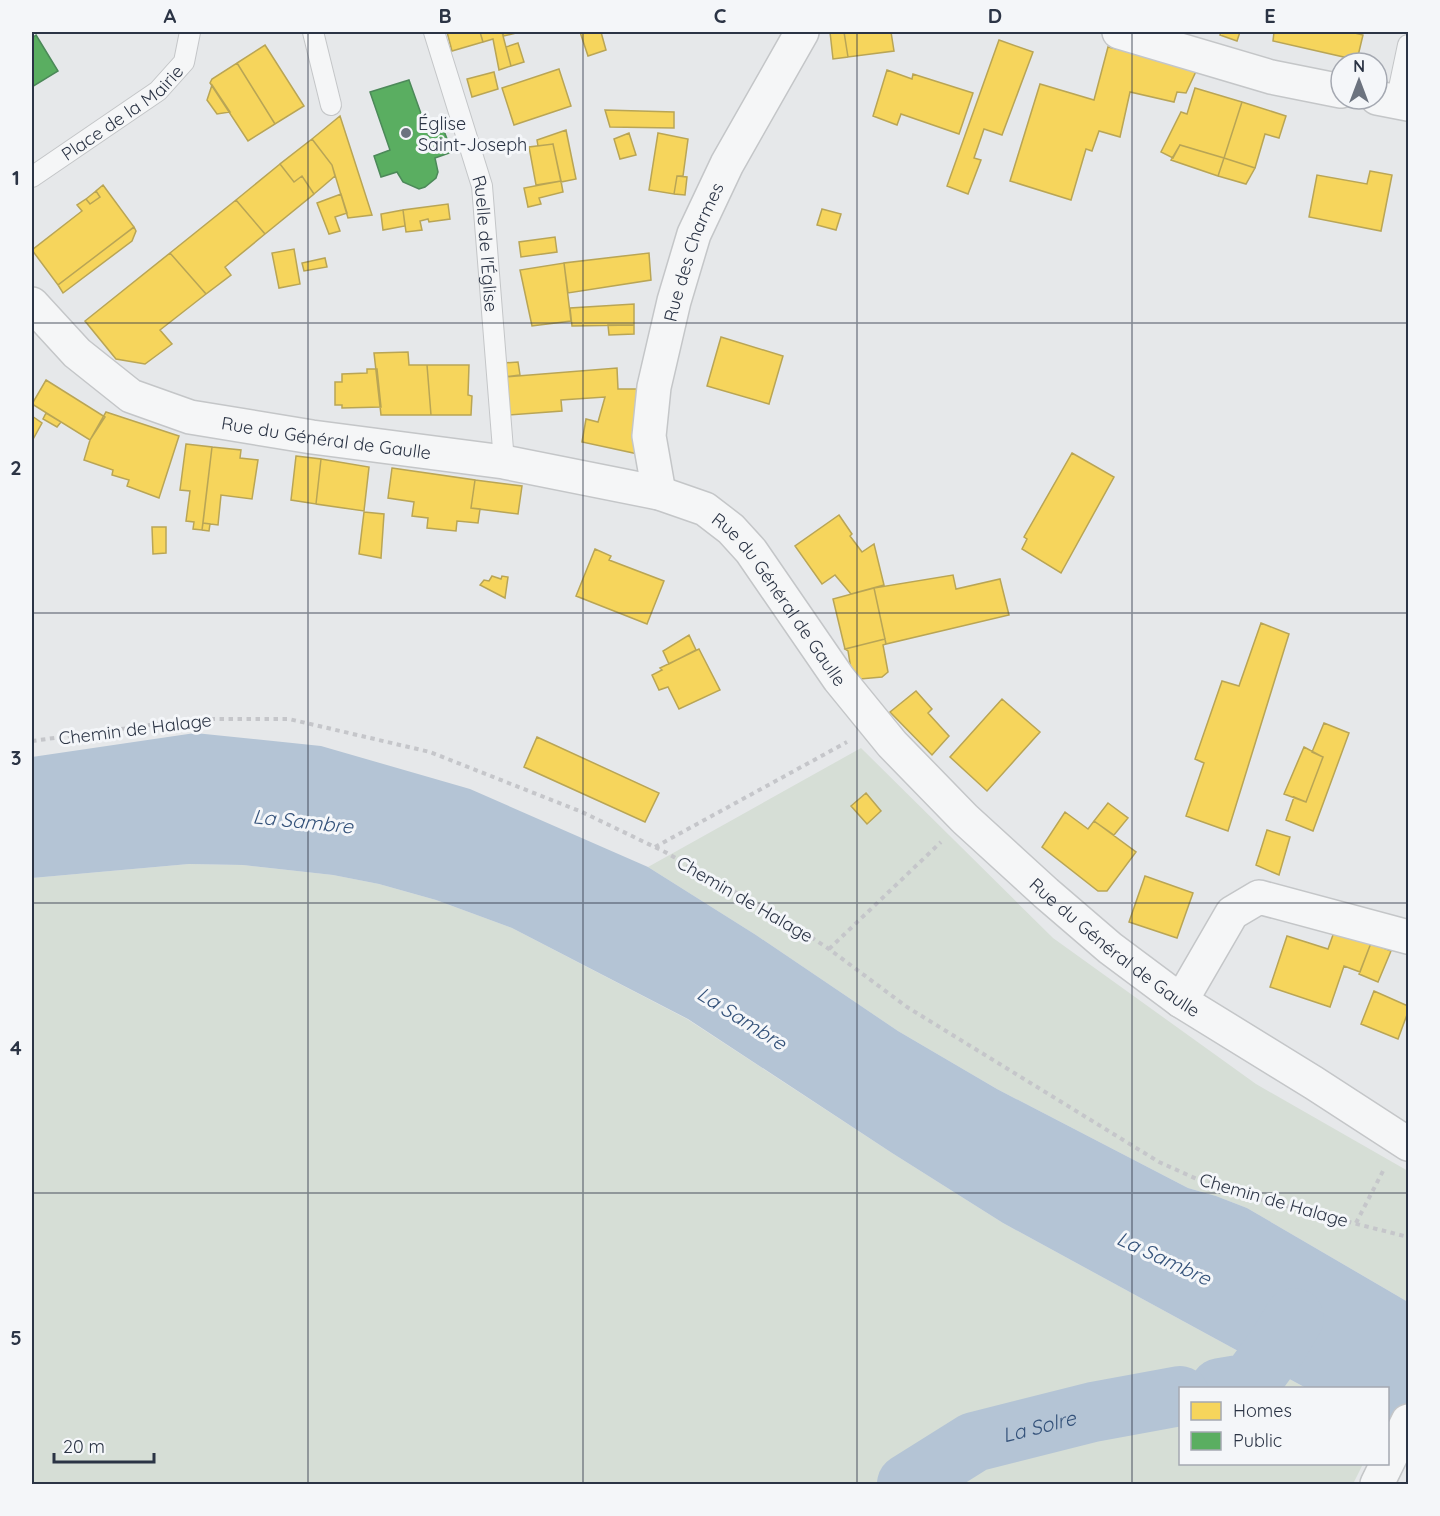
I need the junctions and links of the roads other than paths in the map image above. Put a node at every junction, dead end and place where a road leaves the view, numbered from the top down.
1 (190, 32) edge
2 (313, 32) edge
3 (434, 32) edge
4 (802, 32) edge
5 (1119, 32) edge
6 (1408, 45) edge
7 (1329, 89) edge
8 (1394, 101) edge
9 (331, 105) dead end
10 (32, 177) edge
11 (32, 304) edge
12 (504, 462) junction
13 (659, 493) junction
14 (1408, 937) edge
15 (1181, 1001) junction
16 (1404, 1142) edge
17 (1408, 1421) edge
18 (1389, 1460) edge
19 (1387, 1465) edge
20 (1377, 1485) edge

1 - 10 lane, Place de la Mairie
2 - 9 lane
3 - 12 lane, Ruelle de l'Église
4 - 13 street, Rue des Charmes
5 - 7 street
6 - 8 lane
11 - 12 street, Rue du Général de Gaulle
12 - 13 street, Rue du Général de Gaulle
13 - 15 street, Rue du Général de Gaulle
14 - 15 street
15 - 16 street, Rue du Général de Gaulle
17 - 18 street
19 - 20 street

